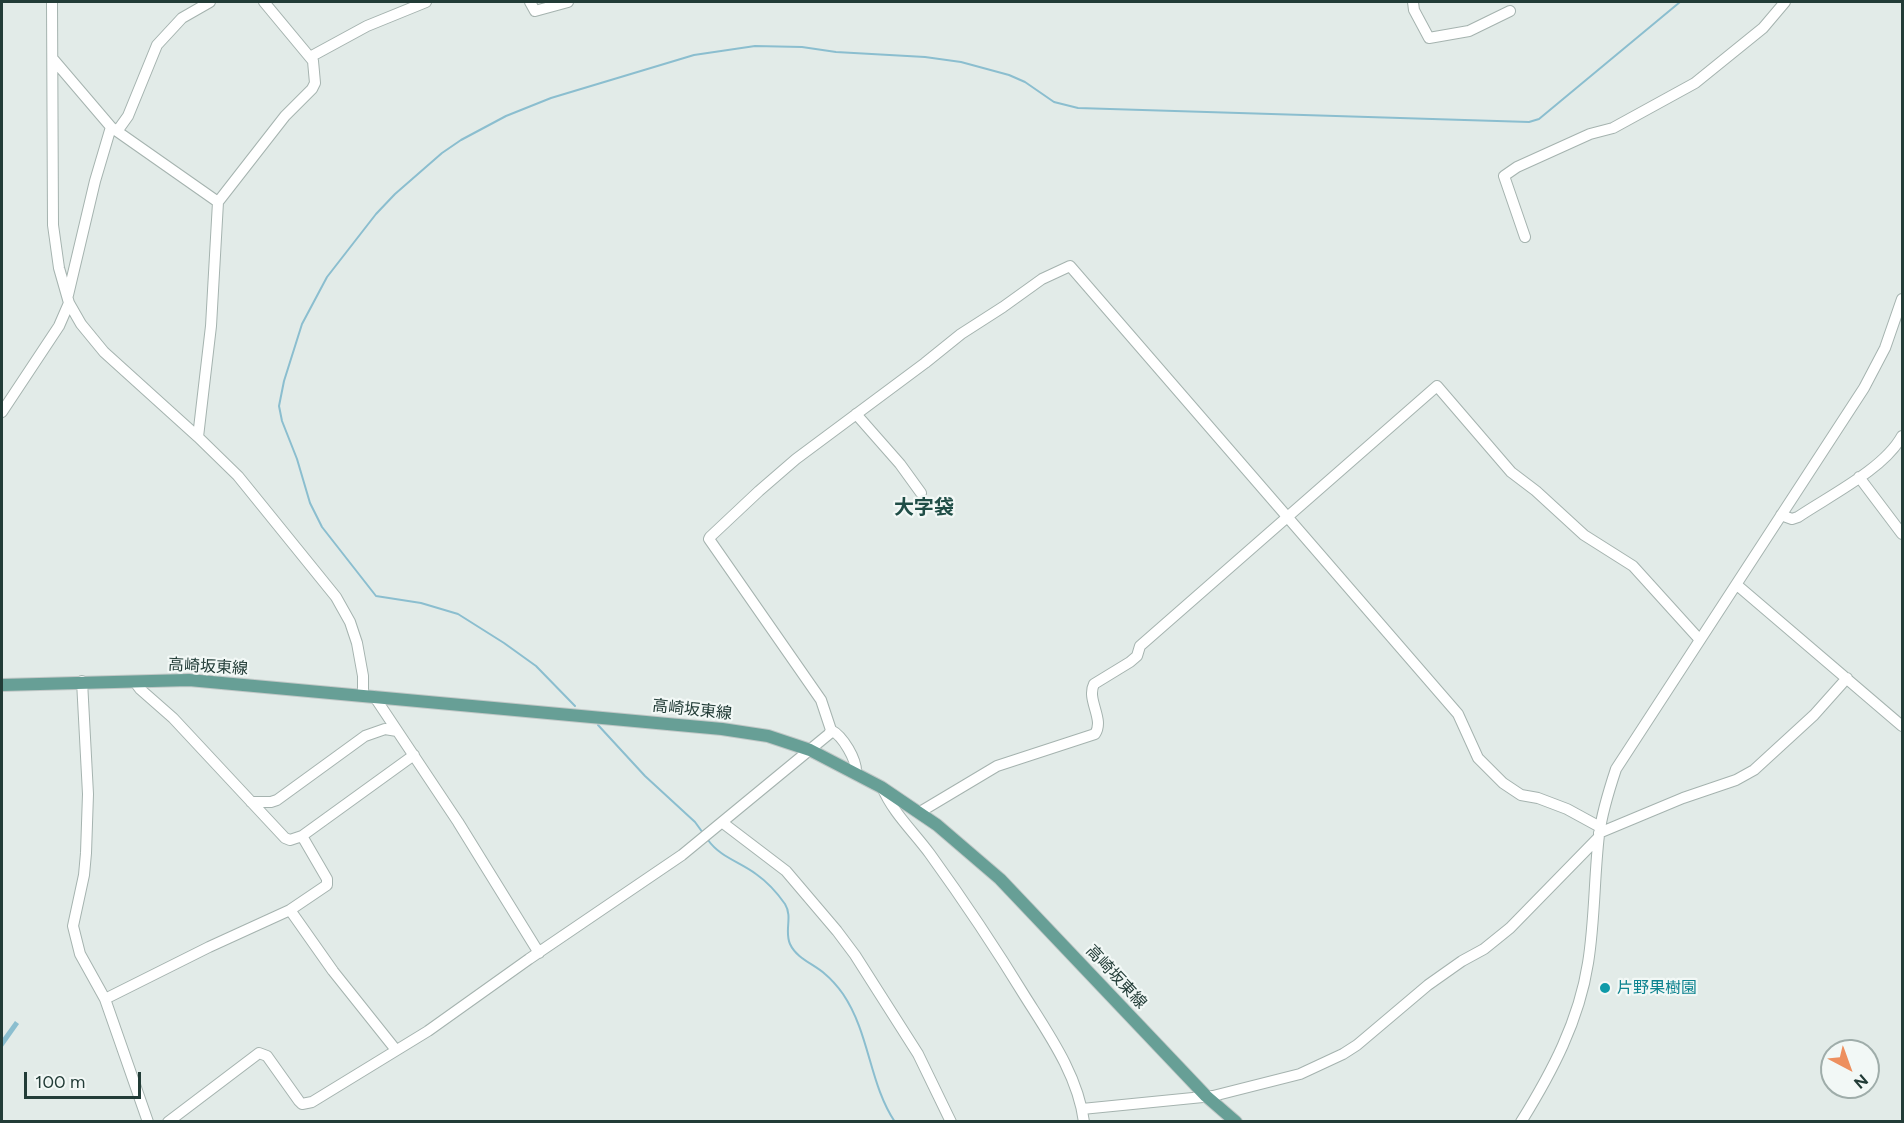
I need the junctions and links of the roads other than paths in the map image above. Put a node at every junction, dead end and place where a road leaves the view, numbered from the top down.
1 (52, 2) edge
2 (210, 2) edge
3 (264, 2) edge
4 (426, 2) edge
5 (530, 2) edge
6 (568, 2) edge
7 (1413, 2) edge
8 (1785, 2) edge
9 (190, 6) edge
10 (1510, 11) dead end
11 (310, 57) junction
12 (53, 59) junction
13 (115, 128) junction
14 (218, 202) junction
15 (1525, 237) dead end
16 (1902, 299) edge
17 (68, 300) junction
18 (2, 412) edge
19 (856, 414) junction
20 (1902, 436) edge
21 (198, 437) junction
22 (1859, 477) junction
23 (921, 493) dead end
24 (1781, 514) junction
25 (1287, 517) junction
26 (1902, 534) edge
27 (1737, 585) junction
28 (1700, 640) junction
29 (1847, 678) junction
30 (82, 681) junction
31 (134, 681) junction
32 (4, 682) edge
33 (369, 696) junction
34 (1902, 726) edge
35 (831, 730) junction
36 (397, 731) junction
37 (810, 750) junction
38 (414, 755) junction
39 (856, 773) junction
40 (881, 787) junction
41 (251, 802) junction
42 (920, 812) junction
43 (723, 823) junction
44 (1599, 833) junction
45 (302, 836) junction
46 (290, 910) junction
47 (538, 953) junction
48 (105, 999) junction
49 (396, 1050) junction
50 (1206, 1096) junction
51 (1082, 1109) junction
52 (148, 1122) edge
53 (168, 1122) edge
54 (951, 1122) edge
55 (1084, 1122) edge
56 (1236, 1122) edge
57 (1521, 1122) edge

1 - 12 street
2 - 9 street
3 - 11 street
4 - 11 street
5 - 6 street
7 - 10 street
8 - 15 street
9 - 13 street
11 - 14 street
12 - 13 street
12 - 17 street
13 - 14 street
13 - 17 street
14 - 21 street
16 - 24 street
17 - 18 street
17 - 21 street
19 - 23 street
19 - 25 street
19 - 35 street
20 - 22 street
21 - 33 street
22 - 24 street
22 - 26 street
24 - 27 street
25 - 28 street
25 - 42 street
25 - 44 street
27 - 28 street
27 - 29 street
28 - 44 street
29 - 34 street
29 - 44 street
30 - 31 main road, 高崎坂東線
30 - 32 main road, 高崎坂東線
30 - 48 street
31 - 33 main road, 高崎坂東線
31 - 41 street
33 - 36 street
33 - 37 main road, 高崎坂東線
35 - 37 street
35 - 39 street
36 - 38 street
36 - 41 street
37 - 39 main road, 高崎坂東線
37 - 43 street
38 - 45 street
38 - 47 street
39 - 40 main road, 高崎坂東線
40 - 42 main road, 高崎坂東線
40 - 51 street
41 - 45 street
42 - 50 main road, 高崎坂東線
43 - 47 street
43 - 54 street
44 - 50 street
44 - 57 street
45 - 46 street
46 - 48 street
46 - 49 street
47 - 49 street
48 - 52 street
49 - 53 street
50 - 51 street
50 - 56 main road, 高崎坂東線
51 - 55 street

